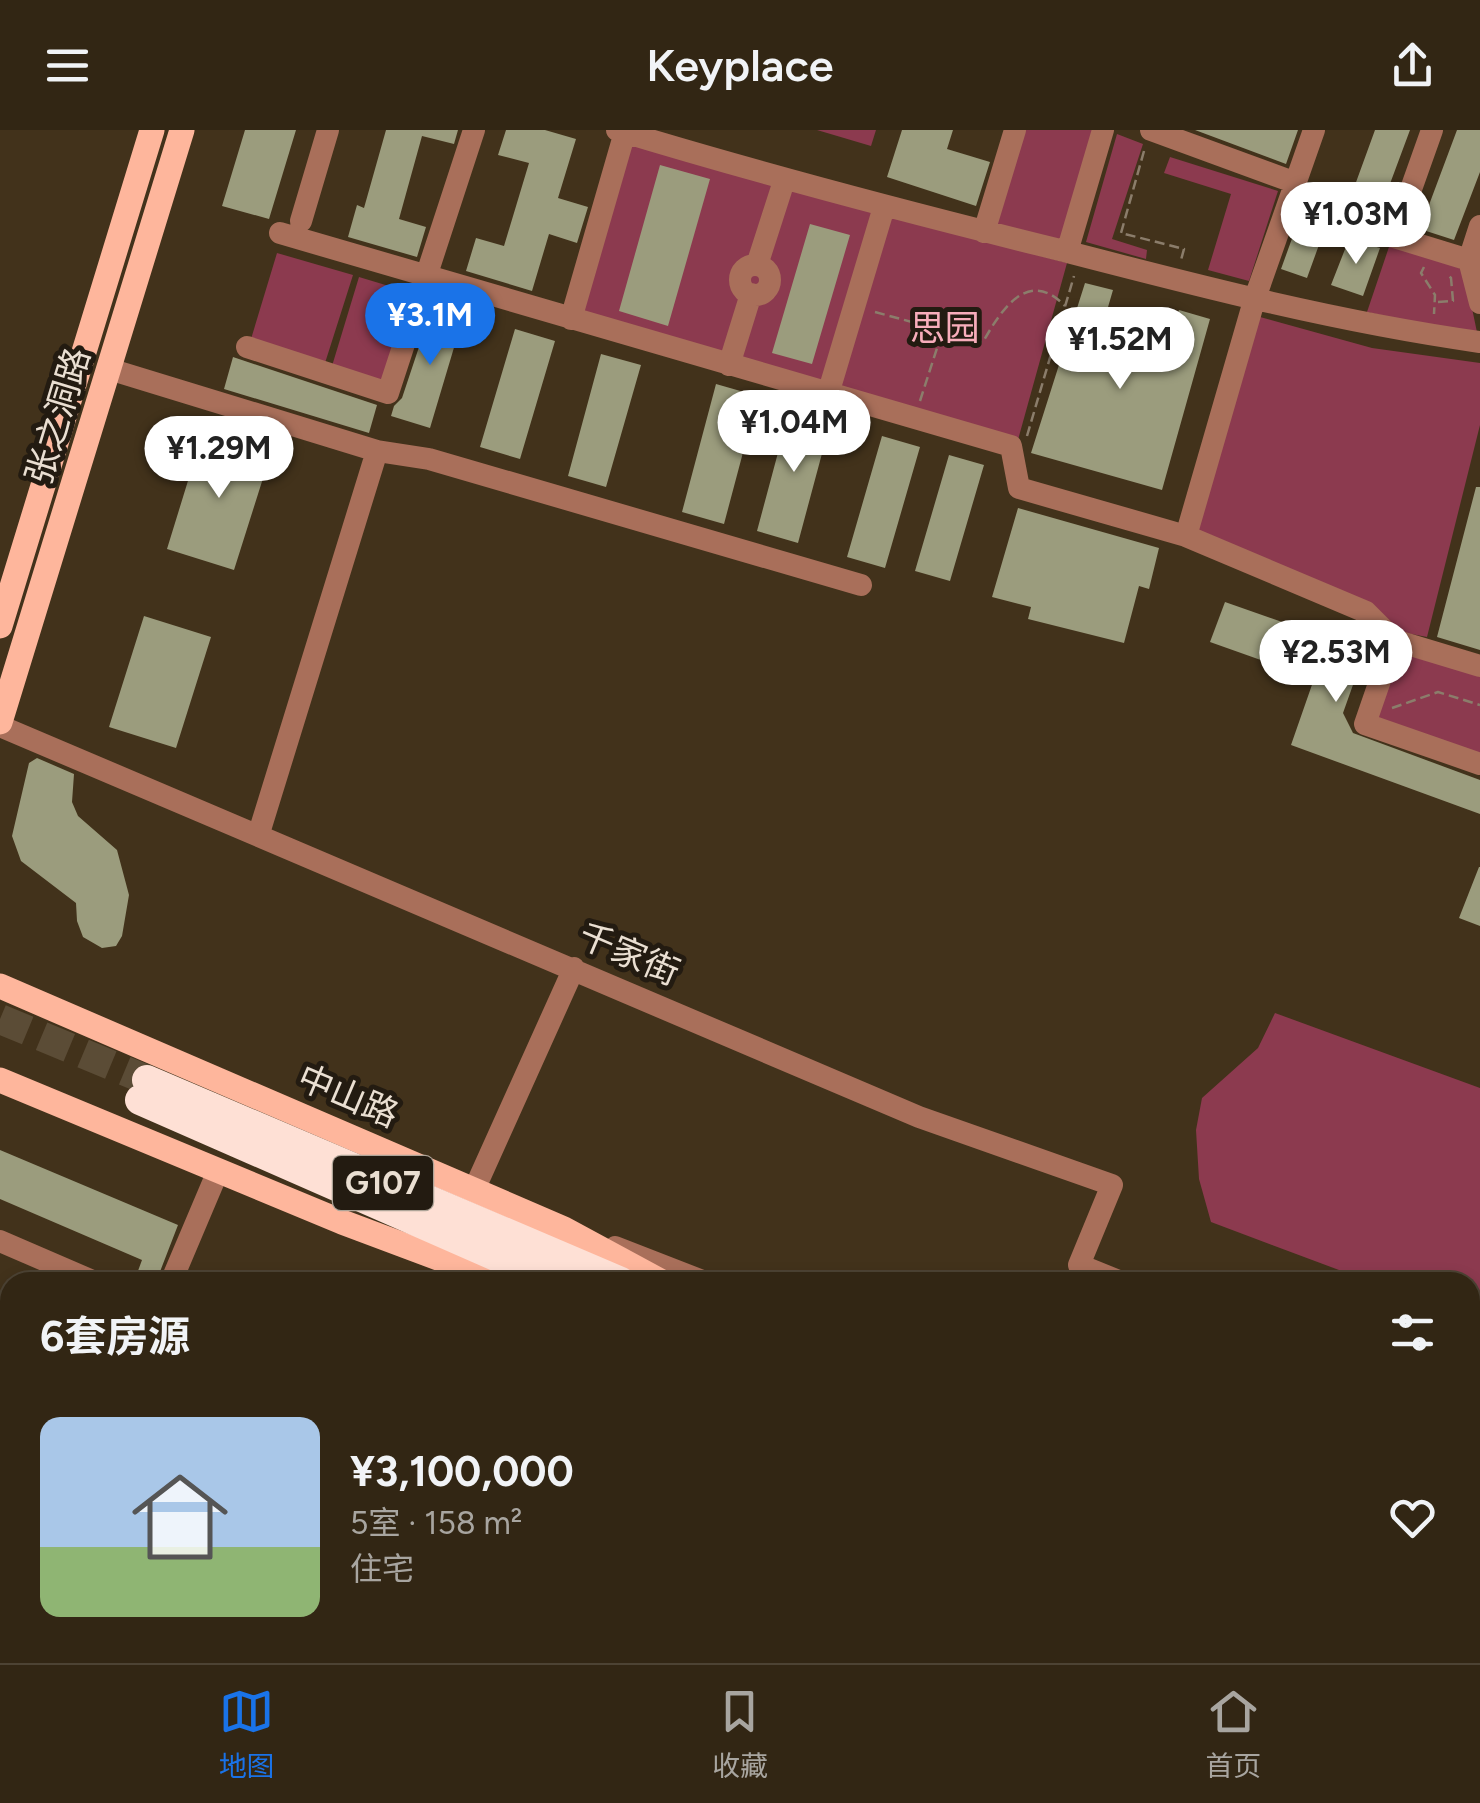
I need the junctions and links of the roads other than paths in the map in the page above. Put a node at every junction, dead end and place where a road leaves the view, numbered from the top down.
1 (152, 130) edge
2 (182, 130) edge
3 (328, 130) edge
4 (474, 130) edge
5 (1015, 130) edge
6 (1103, 130) edge
7 (1314, 130) edge
8 (1432, 130) edge
9 (621, 131) edge
10 (1148, 139) edge
11 (784, 181) junction
12 (1296, 183) junction
13 (884, 206) junction
14 (1306, 210) dead end
15 (302, 221) dead end
16 (1480, 226) edge
17 (984, 232) junction
18 (280, 233) dead end
19 (1394, 237) junction
20 (1074, 254) junction
21 (1469, 260) junction
22 (424, 276) junction
23 (1254, 301) junction
24 (1480, 304) edge
25 (571, 319) junction
26 (1480, 342) edge
27 (247, 347) dead end
28 (728, 365) junction
29 (109, 369) junction
30 (828, 394) junction
31 (377, 451) junction
32 (1186, 536) junction
33 (861, 585) dead end
34 (0, 626) edge
35 (1394, 640) junction
36 (1480, 666) edge
37 (0, 724) edge
38 (1480, 764) edge
39 (259, 833) junction
40 (574, 968) junction
41 (0, 986) edge
42 (0, 1080) edge
43 (218, 1171) junction
44 (474, 1190) junction
45 (564, 1229) junction
46 (0, 1241) edge
47 (0, 1256) edge
48 (38, 1272) edge
49 (72, 1272) edge
50 (174, 1272) edge
51 (476, 1272) edge
52 (534, 1272) edge
53 (596, 1272) edge
54 (644, 1272) edge
55 (678, 1272) edge
56 (1077, 1272) edge

1 - 34 main road, 张之洞路
2 - 29 main road, 张之洞路
3 - 15 street
4 - 22 street
5 - 17 street
6 - 20 street
7 - 12 street
8 - 19 street
9 - 11 street
9 - 25 street
10 - 12 street
11 - 13 street
11 - 28 street
12 - 23 street
13 - 17 street
13 - 30 street
14 - 19 street
16 - 21 street
17 - 20 street
18 - 22 street
19 - 21 street
20 - 23 street
21 - 24 street
22 - 25 street
22 - 27 street
23 - 26 street
23 - 32 street
25 - 28 street
28 - 30 street
29 - 31 street
29 - 37 main road, 张之洞路
30 - 32 street
31 - 33 street
31 - 39 street
32 - 35 street
35 - 36 street
35 - 38 street
37 - 39 street, 千家街
39 - 40 street, 千家街
40 - 44 street
40 - 56 street, 千家街
41 - 44 main road, 中山路
42 - 43 main road
43 - 50 street
43 - 51 main road
44 - 45 main road, 中山路
45 - 54 main road, 中山路
45 - 55 street
46 - 49 street
47 - 48 street
52 - 53 highway, 中山路 / G107

